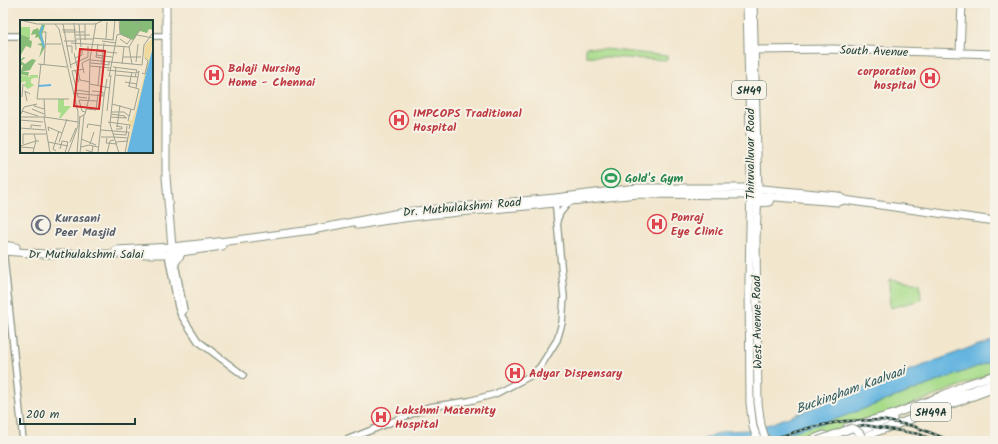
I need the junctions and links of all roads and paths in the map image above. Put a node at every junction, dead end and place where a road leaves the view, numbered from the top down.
1 (166, 3) edge
2 (747, 3) edge
3 (753, 3) edge
4 (962, 3) edge
5 (3, 36) edge
6 (20, 36) edge
7 (153, 36) edge
8 (166, 36) junction
9 (754, 50) junction
10 (960, 53) junction
11 (995, 54) edge
12 (755, 194) junction
13 (844, 200) junction
14 (555, 201) junction
15 (569, 202) junction
16 (750, 208) joint
17 (557, 221) junction
18 (995, 221) edge
19 (317, 231) junction
20 (3, 246) edge
21 (16, 247) dead end
22 (116, 250) dead end
23 (3, 251) edge
24 (170, 251) junction
25 (182, 252) junction
26 (175, 263) junction
27 (181, 307) junction
28 (243, 375) dead end
29 (995, 375) edge
30 (995, 382) edge
31 (995, 388) edge
32 (963, 397) junction
33 (940, 399) junction
34 (951, 401) junction
35 (865, 438) edge
36 (765, 440) edge
37 (23, 441) edge
38 (344, 441) edge
39 (758, 441) edge
40 (808, 441) edge
41 (817, 441) edge
42 (831, 441) edge
43 (852, 441) edge
44 (857, 441) edge

1 - 8 main road
2 - 12 main road, Thiruvalluvar Road / SH49
3 - 9 main road, SH49
4 - 10 main road
5 - 6 street
7 - 8 street
8 - 24 main road
9 - 10 main road, South Avenue
9 - 12 main road, SH49
10 - 11 main road, South Avenue
12 - 13 main road
12 - 13 main road
12 - 14 main road, Dr. Muthulakshmi Road
12 - 15 main road, Dr. Muthulakshmi Road
12 - 16 main road, Thiruvalluvar Road / SH49
12 - 36 main road, West Avenue Road
13 - 18 main road
14 - 15 main road, Dr. Muthulakshmi Road
14 - 17 street
14 - 19 main road, Dr. Muthulakshmi Road
15 - 17 street
16 - 39 main road, West Avenue Road
17 - 38 street
19 - 24 main road, Dr. Muthulakshmi Road
19 - 25 main road, Dr. Muthulakshmi Road
20 - 21 main road, Dr Muthulakshmi Salai
20 - 23 street
22 - 24 main road, Dr Muthulakshmi Salai
23 - 24 main road, Dr Muthulakshmi Salai
23 - 37 street
24 - 25 main road, Dr. Muthulakshmi Road
24 - 26 street
24 - 27 street
25 - 26 main road
26 - 27 street
27 - 28 street
29 - 33 main road
30 - 32 main road, SH49A
31 - 32 main road, SH49A
32 - 34 main road, SH49A
33 - 34 main road, SH49A
33 - 40 main road
33 - 42 main road
34 - 35 main road, SH49A
35 - 41 main road, bridge
35 - 43 main road
35 - 44 main road

